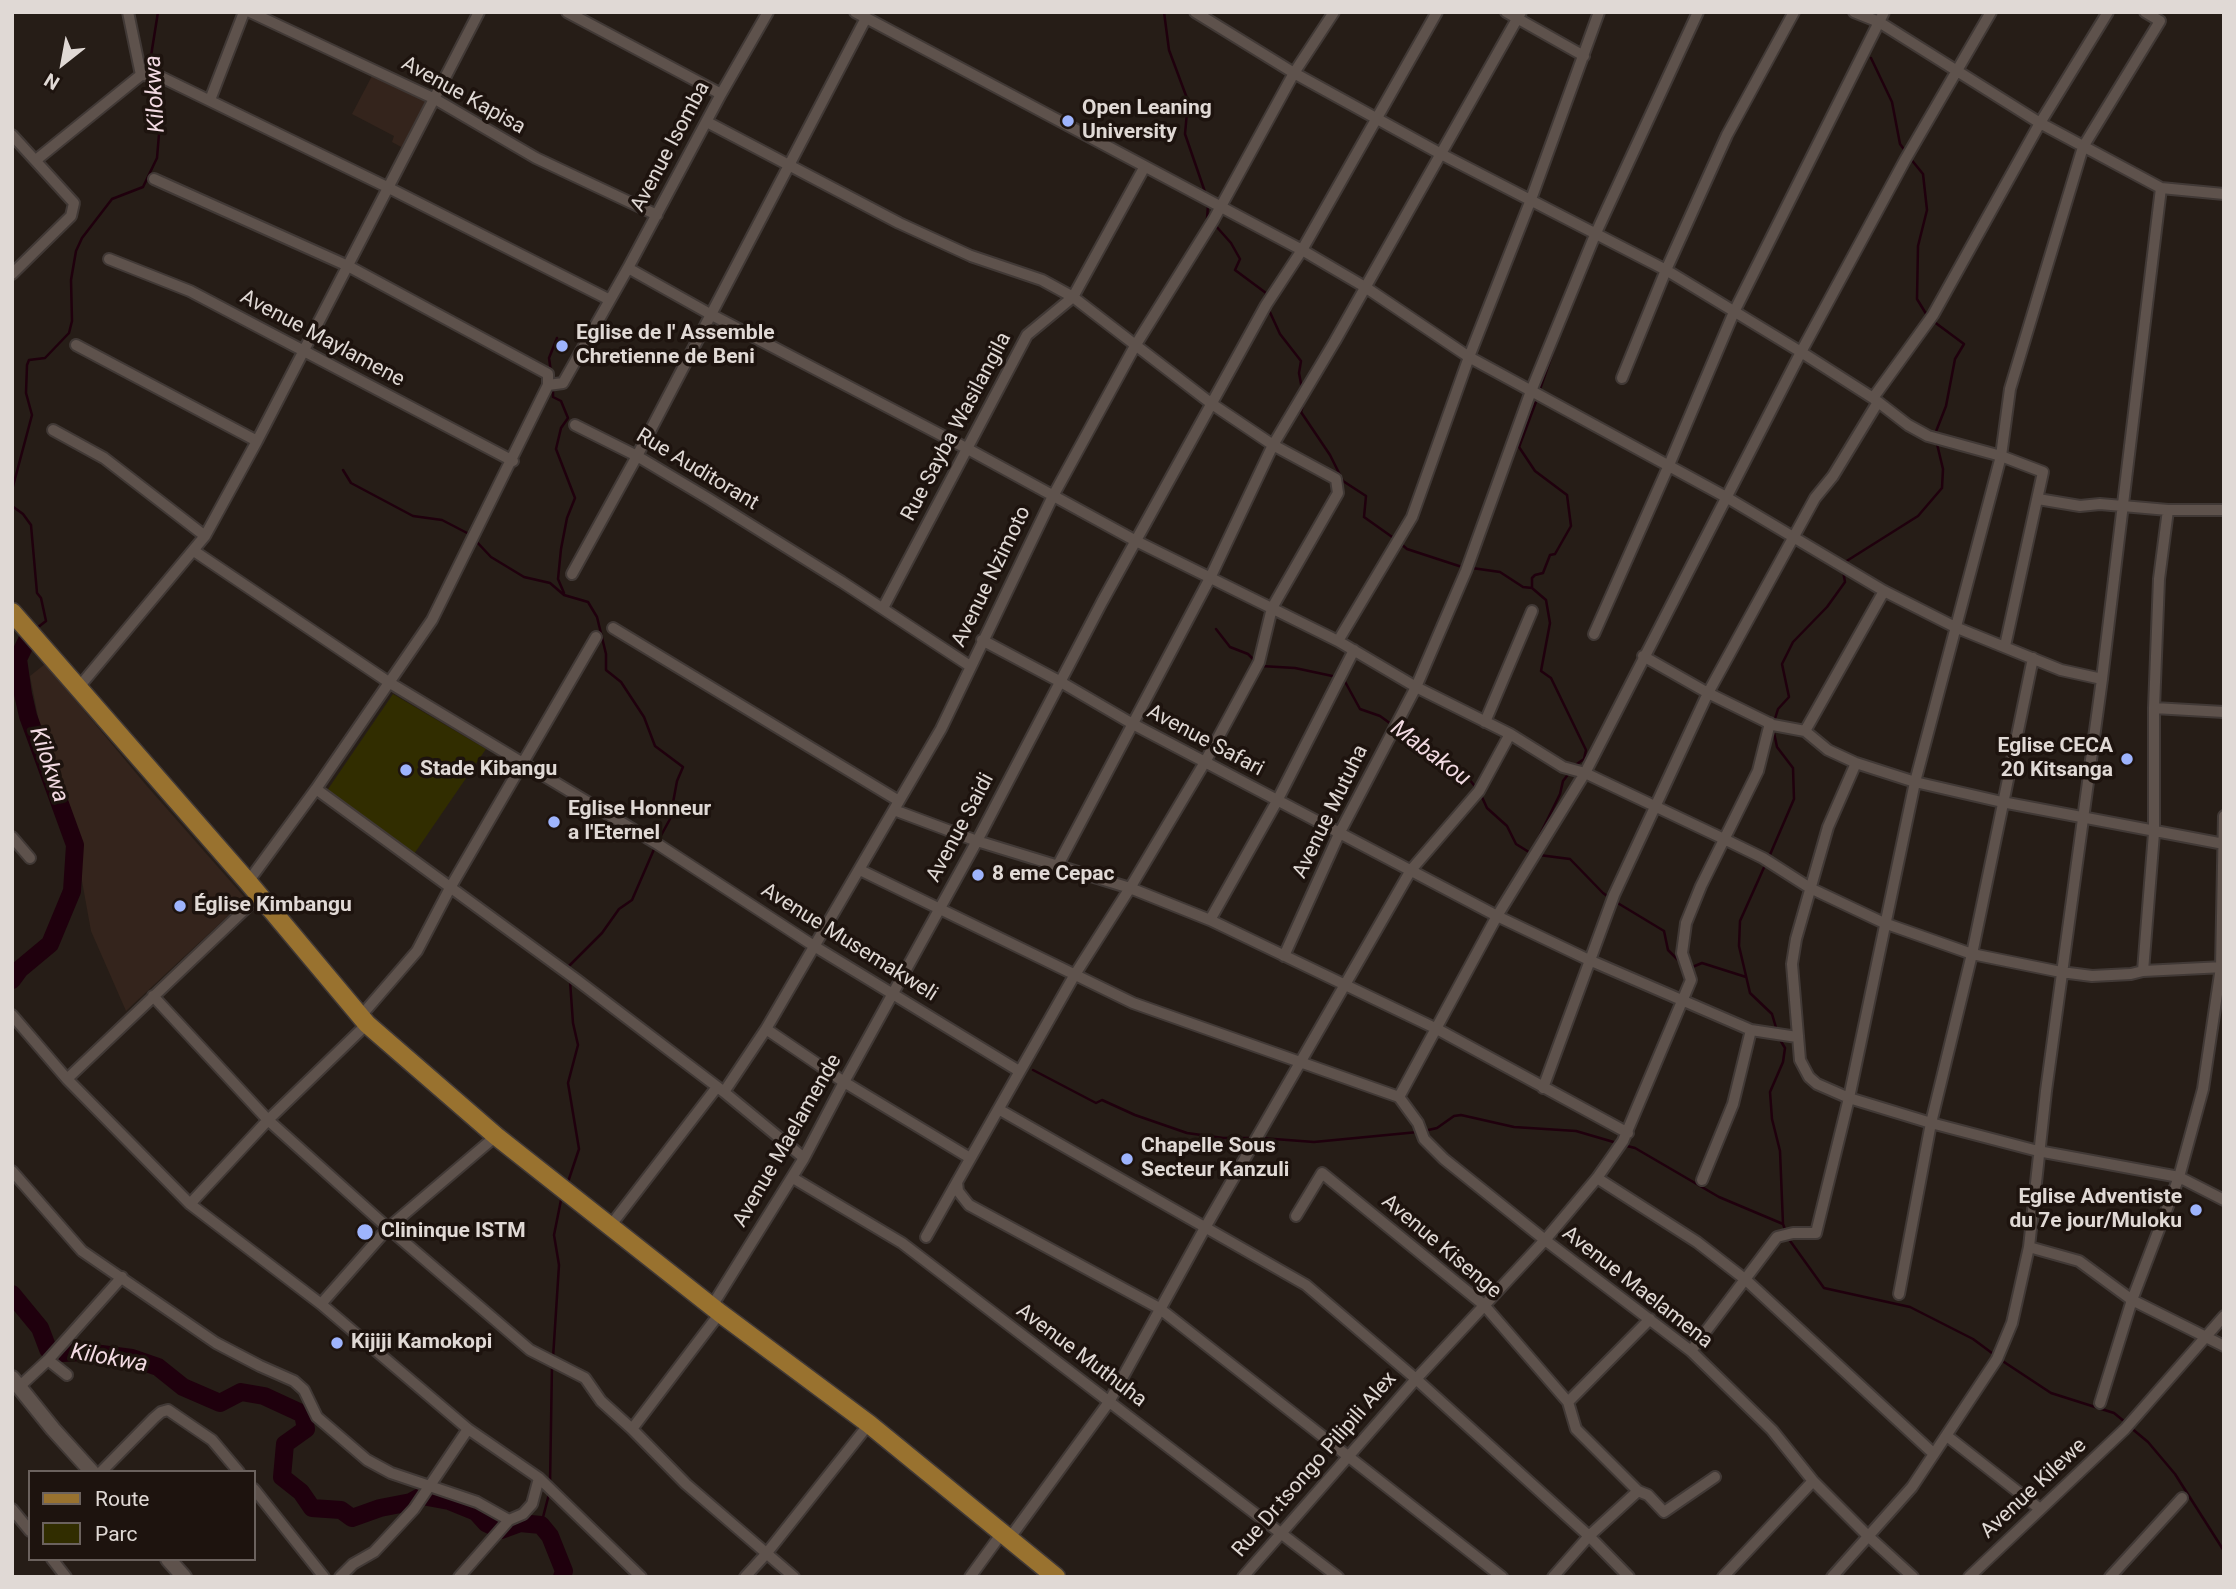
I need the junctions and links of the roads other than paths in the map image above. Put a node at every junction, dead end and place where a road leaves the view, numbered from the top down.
1 (128, 12) edge
2 (244, 12) edge
3 (250, 12) edge
4 (479, 12) edge
5 (567, 12) edge
6 (768, 12) edge
7 (855, 12) edge
8 (1195, 12) edge
9 (1334, 12) edge
10 (1437, 12) edge
11 (1506, 12) edge
12 (1599, 12) edge
13 (1698, 12) edge
14 (1794, 12) edge
15 (1854, 12) edge
16 (1991, 12) edge
17 (2108, 12) edge
18 (2145, 12) edge
19 (1519, 15) edge
20 (1881, 17) edge
21 (866, 18) junction
22 (1584, 56) junction
23 (1956, 72) junction
24 (1294, 73) junction
25 (141, 75) junction
26 (721, 94) junction
27 (435, 99) junction
28 (210, 100) junction
29 (1376, 118) junction
30 (707, 122) junction
31 (2040, 123) junction
32 (12, 135) edge
33 (2083, 148) junction
34 (1441, 154) junction
35 (36, 160) junction
36 (789, 164) junction
37 (1144, 168) junction
38 (154, 179) dead end
39 (387, 187) junction
40 (2161, 188) junction
41 (2224, 194) edge
42 (1531, 202) junction
43 (1220, 205) junction
44 (657, 215) junction
45 (1595, 235) junction
46 (1302, 250) junction
47 (109, 259) dead end
48 (348, 266) junction
49 (628, 268) junction
50 (1665, 270) junction
51 (12, 274) edge
52 (1365, 287) junction
53 (1073, 297) junction
54 (610, 300) junction
55 (1734, 312) junction
56 (710, 314) junction
57 (76, 345) dead end
58 (1135, 346) junction
59 (302, 351) junction
60 (1801, 352) junction
61 (1469, 357) junction
62 (1622, 378) dead end
63 (552, 384) junction
64 (1531, 391) junction
65 (1875, 400) junction
66 (1212, 404) junction
67 (575, 425) dead end
68 (53, 430) dead end
69 (257, 441) junction
70 (1273, 445) junction
71 (966, 448) junction
72 (637, 456) junction
73 (2001, 456) junction
74 (513, 461) junction
75 (1669, 465) junction
76 (1053, 496) junction
77 (1726, 497) junction
78 (2038, 499) junction
79 (2121, 505) junction
80 (2168, 510) junction
81 (2224, 510) edge
82 (205, 536) junction
83 (1793, 536) junction
84 (1136, 541) junction
85 (194, 551) junction
86 (572, 574) dead end
87 (1209, 578) junction
88 (1884, 591) junction
89 (883, 608) junction
90 (1272, 608) junction
91 (1532, 611) dead end
92 (12, 612) edge
93 (613, 628) dead end
94 (1955, 628) junction
95 (1594, 634) dead end
96 (596, 637) dead end
97 (982, 640) junction
98 (1338, 641) junction
99 (2005, 646) junction
100 (1354, 650) junction
101 (1643, 656) junction
102 (2033, 658) junction
103 (970, 666) junction
104 (2102, 678) junction
105 (1059, 681) junction
106 (390, 683) junction
107 (79, 687) junction
108 (1416, 687) junction
109 (1708, 692) junction
110 (2154, 708) junction
111 (2224, 712) edge
112 (1485, 722) junction
113 (1131, 723) junction
114 (1770, 723) junction
115 (1805, 732) junction
116 (1510, 734) junction
117 (522, 762) junction
118 (1205, 762) junction
119 (1856, 764) junction
120 (1574, 771) junction
121 (1915, 782) junction
122 (316, 789) junction
123 (1277, 801) junction
124 (2002, 802) junction
125 (896, 805) junction
126 (1654, 807) junction
127 (2224, 816) edge
128 (2082, 818) junction
129 (2154, 832) junction
130 (1339, 834) junction
131 (12, 837) edge
132 (1724, 839) junction
133 (977, 841) junction
134 (2223, 844) edge
135 (30, 858) dead end
136 (1058, 865) junction
137 (860, 870) junction
138 (1412, 870) junction
139 (450, 888) junction
140 (1130, 888) junction
141 (1810, 888) junction
142 (254, 889) junction
143 (939, 909) junction
144 (1497, 916) junction
145 (1210, 920) junction
146 (1884, 923) junction
147 (814, 946) junction
148 (1972, 954) junction
149 (1284, 956) junction
150 (1589, 960) junction
151 (2223, 967) edge
152 (2143, 971) junction
153 (2060, 972) junction
154 (1074, 976) junction
155 (1344, 984) junction
156 (894, 993) junction
157 (153, 996) junction
158 (1682, 1000) junction
159 (12, 1015) edge
160 (363, 1020) junction
161 (766, 1029) junction
162 (1437, 1029) junction
163 (1751, 1030) junction
164 (1797, 1037) junction
165 (1300, 1063) junction
166 (1019, 1071) junction
167 (67, 1079) junction
168 (844, 1082) junction
169 (1543, 1088) junction
170 (720, 1090) junction
171 (1399, 1097) junction
172 (1849, 1098) junction
173 (1000, 1110) junction
174 (268, 1120) junction
175 (1931, 1122) junction
176 (496, 1136) junction
177 (1623, 1140) junction
178 (2038, 1151) junction
179 (804, 1158) junction
180 (970, 1158) junction
181 (12, 1171) edge
182 (2179, 1177) junction
183 (793, 1178) junction
184 (1597, 1178) junction
185 (1702, 1180) dead end
186 (957, 1182) junction
187 (2224, 1199) edge
188 (190, 1204) junction
189 (1296, 1216) dead end
190 (611, 1225) junction
191 (1206, 1226) junction
192 (387, 1228) junction
193 (926, 1237) dead end
194 (1545, 1240) junction
195 (2029, 1247) junction
196 (122, 1277) junction
197 (1746, 1280) junction
198 (1899, 1294) dead end
199 (2132, 1300) junction
200 (321, 1304) junction
201 (1485, 1305) junction
202 (1159, 1308) junction
203 (716, 1310) junction
204 (2224, 1316) edge
205 (1650, 1319) junction
206 (2205, 1336) junction
207 (2224, 1346) edge
208 (1691, 1351) junction
209 (50, 1358) junction
210 (67, 1375) dead end
211 (1416, 1378) junction
212 (16, 1382) edge
213 (1109, 1402) junction
214 (1568, 1402) junction
215 (2100, 1402) dead end
216 (869, 1424) junction
217 (468, 1429) junction
218 (632, 1429) junction
219 (1947, 1436) junction
220 (1934, 1454) junction
221 (1347, 1456) junction
222 (90, 1470) edge
223 (103, 1470) edge
224 (237, 1470) edge
225 (1715, 1477) dead end
226 (539, 1478) junction
227 (1813, 1480) junction
228 (431, 1486) junction
229 (1638, 1491) junction
230 (256, 1492) edge
231 (2182, 1498) dead end
232 (12, 1509) edge
233 (2040, 1509) junction
234 (28, 1524) edge
235 (503, 1527) junction
236 (1282, 1532) junction
237 (1006, 1536) junction
238 (1589, 1536) junction
239 (1868, 1536) junction
240 (766, 1554) junction
241 (54, 1561) edge
242 (170, 1561) edge
243 (66, 1577) edge
244 (184, 1577) edge
245 (324, 1577) edge
246 (340, 1577) edge
247 (459, 1577) edge
248 (641, 1577) edge
249 (745, 1577) edge
250 (794, 1577) edge
251 (970, 1577) edge
252 (1056, 1577) edge
253 (1243, 1577) edge
254 (1338, 1577) edge
255 (1502, 1577) edge
256 (1553, 1577) edge
257 (1629, 1577) edge
258 (1723, 1577) edge
259 (1832, 1577) edge
260 (1913, 1577) edge
261 (1969, 1577) edge
262 (2110, 1577) edge

1 - 25 street
2 - 28 street
3 - 27 street, Avenue Kapisa
4 - 27 street
5 - 26 street
6 - 26 street, Avenue Isomba
7 - 21 street
8 - 24 street
9 - 24 street, Avenue Nzimoto
10 - 29 street, Avenue Saidi
11 - 19 street
12 - 22 street
13 - 45 street, Avenue Mutuha
14 - 50 street
15 - 20 street
16 - 23 street
17 - 31 street
18 - 33 street
19 - 22 street
19 - 34 street
20 - 23 street
20 - 55 street
21 - 36 street
21 - 37 street
22 - 42 street
23 - 31 street
23 - 60 street
24 - 29 street
24 - 43 street, Avenue Nzimoto
25 - 28 street
25 - 35 street
26 - 30 street, Avenue Isomba
27 - 39 street
27 - 44 street, Avenue Kapisa
28 - 39 street
29 - 34 street
29 - 46 street, Avenue Saidi
30 - 36 street
30 - 44 street, Avenue Isomba
31 - 33 street
31 - 65 street
32 - 35 street
33 - 40 street
33 - 73 street
34 - 42 street
34 - 52 street
35 - 51 street
36 - 53 street
36 - 56 street
37 - 43 street
37 - 53 street, Rue Sayba Wasilangila
38 - 48 street
39 - 48 street
39 - 54 street
40 - 41 street
40 - 79 street
42 - 45 street
42 - 61 street
43 - 46 street
43 - 58 street, Avenue Nzimoto
44 - 49 street, Avenue Isomba
45 - 50 street
45 - 64 street, Avenue Mutuha
46 - 52 street
46 - 66 street, Avenue Saidi
47 - 59 street, Avenue Maylamene
48 - 59 street
48 - 63 street
49 - 54 street, Avenue Isomba
49 - 56 street
50 - 55 street
50 - 62 street
52 - 61 street
52 - 70 street
53 - 58 street
53 - 71 street, Rue Sayba Wasilangila
54 - 63 street, Avenue Isomba
55 - 60 street
55 - 75 street
56 - 71 street
56 - 72 street
57 - 69 street
58 - 66 street
58 - 76 street, Avenue Nzimoto
59 - 69 street
59 - 74 street, Avenue Maylamene
60 - 65 street
60 - 77 street
61 - 64 street
61 - 98 street
63 - 74 street
64 - 75 street
64 - 108 street, Avenue Mutuha
65 - 73 street
65 - 83 street
66 - 70 street
66 - 84 street, Avenue Saidi
67 - 72 street, Rue Auditorant
68 - 82 street
69 - 82 street
70 - 87 street
70 - 90 street
71 - 76 street
71 - 89 street, Rue Sayba Wasilangila
72 - 86 street
72 - 89 street, Rue Auditorant
73 - 78 street
73 - 94 street
74 - 106 street
75 - 77 street
75 - 95 street
76 - 84 street
76 - 97 street, Avenue Nzimoto
77 - 83 street
77 - 101 street
78 - 79 street
78 - 99 street
79 - 80 street
79 - 104 street
80 - 81 street
80 - 110 street
82 - 85 street
83 - 88 street
83 - 109 street
84 - 87 street
84 - 105 street, Avenue Saidi
85 - 106 street, Avenue Musemakweli
85 - 107 street
87 - 90 street
87 - 113 street
88 - 94 street
88 - 115 street
89 - 103 street
90 - 98 street
90 - 118 street
91 - 112 street
92 - 107 main road
93 - 125 street
94 - 99 street
94 - 121 street
96 - 117 street
97 - 103 street, Avenue Nzimoto
97 - 105 street, Avenue Safari
98 - 100 street
99 - 102 street
100 - 108 street
100 - 123 street
101 - 109 street
101 - 120 street
102 - 104 street
102 - 124 street
103 - 125 street, Avenue Nzimoto
104 - 128 street
105 - 113 street, Avenue Safari
105 - 133 street, Avenue Saidi
106 - 117 street, Avenue Musemakweli
106 - 122 street
107 - 142 main road
108 - 112 street
108 - 130 street, Avenue Mutuha
109 - 114 street
109 - 126 street
110 - 111 street
110 - 129 street
112 - 116 street
113 - 118 street, Avenue Safari
113 - 136 street
114 - 115 street
114 - 132 street, Rue Dr.tsongo Pilipili Alex
115 - 119 street
116 - 120 street
116 - 138 street
117 - 139 street
117 - 147 street, Avenue Musemakweli
118 - 123 street, Avenue Safari
118 - 140 street
119 - 121 street
119 - 141 street
120 - 126 street
120 - 144 street
121 - 124 street
121 - 146 street
122 - 139 street
122 - 142 street
123 - 130 street, Avenue Safari
123 - 145 street
124 - 128 street
124 - 148 street
125 - 133 street
125 - 137 street, Avenue Nzimoto
126 - 132 street
126 - 150 street
127 - 134 street
128 - 129 street
128 - 153 street
129 - 134 street
129 - 152 street
130 - 138 street, Avenue Safari
130 - 149 street, Avenue Mutuha
131 - 135 street
132 - 141 street
132 - 158 street, Rue Dr.tsongo Pilipili Alex
133 - 136 street
133 - 143 street, Avenue Saidi
134 - 151 street
136 - 140 street
137 - 143 street
137 - 147 street, Avenue Nzimoto
138 - 144 street, Avenue Safari
138 - 155 street
139 - 160 street
139 - 170 street
140 - 145 street
140 - 154 street
141 - 146 street
141 - 164 street
142 - 157 street
142 - 160 main road
143 - 154 street
143 - 156 street, Avenue Saidi
144 - 150 street, Avenue Safari
144 - 162 street
145 - 149 street
146 - 148 street
146 - 172 street
147 - 156 street, Avenue Musemakweli
147 - 161 street
148 - 153 street
148 - 175 street
149 - 155 street
150 - 158 street, Avenue Safari
150 - 169 street
151 - 152 street
151 - 182 street
152 - 153 street
153 - 178 street
154 - 165 street
154 - 166 street
155 - 162 street
155 - 165 street
156 - 166 street, Avenue Musemakweli
156 - 168 street, Avenue Maelamende
157 - 167 street
157 - 174 street
158 - 163 street, Avenue Safari
158 - 177 street, Rue Dr.tsongo Pilipili Alex
159 - 167 street
160 - 174 street
160 - 176 main road
161 - 168 street
161 - 170 street
162 - 169 street
162 - 171 street
163 - 164 street, Avenue Safari
163 - 185 street
164 - 172 street
165 - 171 street
165 - 191 street
166 - 173 street
167 - 188 street
168 - 179 street, Avenue Maelamende
168 - 180 street
169 - 177 street
170 - 179 street
170 - 190 street
171 - 194 street, Avenue Maelamena
172 - 175 street
172 - 197 street
173 - 180 street
173 - 191 street
174 - 188 street
174 - 192 street
175 - 178 street
175 - 198 street
176 - 190 main road
176 - 192 street
177 - 184 street, Rue Dr.tsongo Pilipili Alex
178 - 182 street
178 - 195 street
179 - 183 street, Avenue Maelamende
180 - 186 street
181 - 196 street
182 - 187 street
182 - 199 street
183 - 203 street, Avenue Maelamende
183 - 213 street, Avenue Muthuha
184 - 194 street, Rue Dr.tsongo Pilipili Alex
184 - 197 street
186 - 193 street
186 - 202 street
188 - 200 street
189 - 201 street, Avenue Kisenge
190 - 203 main road
191 - 202 street
191 - 211 street
192 - 200 street
192 - 218 street
194 - 201 street, Rue Dr.tsongo Pilipili Alex
194 - 205 street, Avenue Maelamena
195 - 199 street
195 - 219 street
196 - 209 street
196 - 228 street
197 - 208 street
197 - 220 street
199 - 206 street
199 - 215 street
200 - 217 street
201 - 211 street, Rue Dr.tsongo Pilipili Alex
201 - 214 street, Avenue Kisenge
202 - 213 street
202 - 221 street
203 - 216 main road
203 - 218 street, Avenue Maelamende
204 - 206 street, Avenue Kilewe
205 - 208 street, Avenue Maelamena
205 - 214 street
206 - 207 street
206 - 233 street, Avenue Kilewe
208 - 227 street, Avenue Maelamena
209 - 210 street
209 - 212 street
211 - 221 street, Rue Dr.tsongo Pilipili Alex
211 - 238 street
212 - 222 street
213 - 236 street, Avenue Muthuha
213 - 237 street
214 - 229 street, Avenue Kisenge
216 - 237 main road
216 - 240 street
217 - 226 street
217 - 228 street
218 - 240 street
219 - 220 street
219 - 233 street
220 - 239 street
221 - 236 street, Rue Dr.tsongo Pilipili Alex
221 - 255 street
223 - 224 street
225 - 229 street, Avenue Kisenge
226 - 235 street
226 - 248 street
227 - 239 street
227 - 258 street
228 - 235 street
228 - 246 street
229 - 238 street
230 - 245 street
231 - 262 street
232 - 234 street
233 - 261 street, Avenue Kilewe
235 - 247 street
236 - 253 street, Rue Dr.tsongo Pilipili Alex
236 - 254 street, Avenue Muthuha
237 - 251 street
237 - 252 main road
238 - 256 street
238 - 257 street
239 - 259 street
239 - 260 street
240 - 249 street
240 - 250 street
241 - 243 street
242 - 244 street

